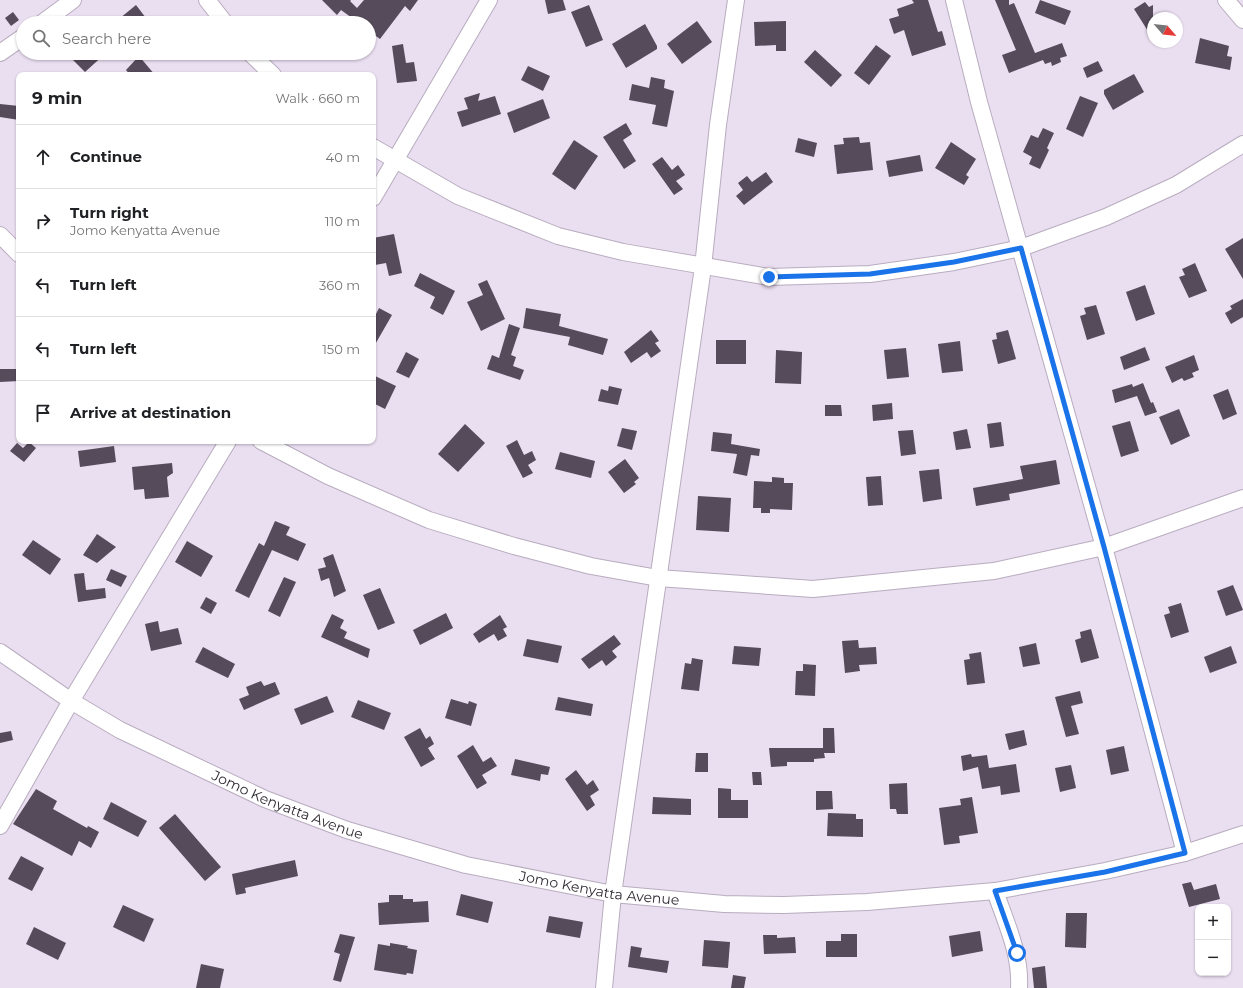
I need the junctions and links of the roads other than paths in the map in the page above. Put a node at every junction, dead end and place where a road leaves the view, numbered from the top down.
1 (74, 0) edge
2 (207, 0) edge
3 (489, 0) edge
4 (736, 0) edge
5 (954, 0) edge
6 (1226, 0) edge
7 (52, 16) edge
8 (220, 16) edge
9 (1243, 20) edge
10 (16, 42) edge
11 (0, 53) edge
12 (258, 60) edge
13 (271, 72) edge
14 (1243, 144) edge
15 (376, 149) edge
16 (395, 161) junction
17 (376, 193) edge
18 (0, 235) edge
19 (1021, 248) junction
20 (16, 251) edge
21 (703, 267) junction
22 (226, 444) edge
23 (267, 444) edge
24 (1243, 498) edge
25 (1104, 547) junction
26 (658, 578) junction
27 (0, 652) edge
28 (72, 701) junction
29 (0, 826) edge
30 (1243, 834) edge
31 (1185, 853) junction
32 (995, 891) junction
33 (613, 894) junction
34 (604, 988) edge
35 (1019, 988) edge

1 - 7 street
2 - 8 street
3 - 16 street
4 - 21 street
5 - 19 street
6 - 9 street
10 - 11 street
12 - 13 street
14 - 19 street
15 - 16 street
16 - 17 street
16 - 21 street
18 - 20 street
19 - 21 street
19 - 25 street
21 - 26 street
22 - 28 street
23 - 26 street
24 - 25 street
25 - 26 street
25 - 31 street
26 - 33 street
27 - 28 street, Jomo Kenyatta Avenue
28 - 29 street
28 - 33 street, Jomo Kenyatta Avenue
30 - 31 street, Jomo Kenyatta Avenue
31 - 32 street, Jomo Kenyatta Avenue
32 - 33 street, Jomo Kenyatta Avenue
32 - 35 street
33 - 34 street

